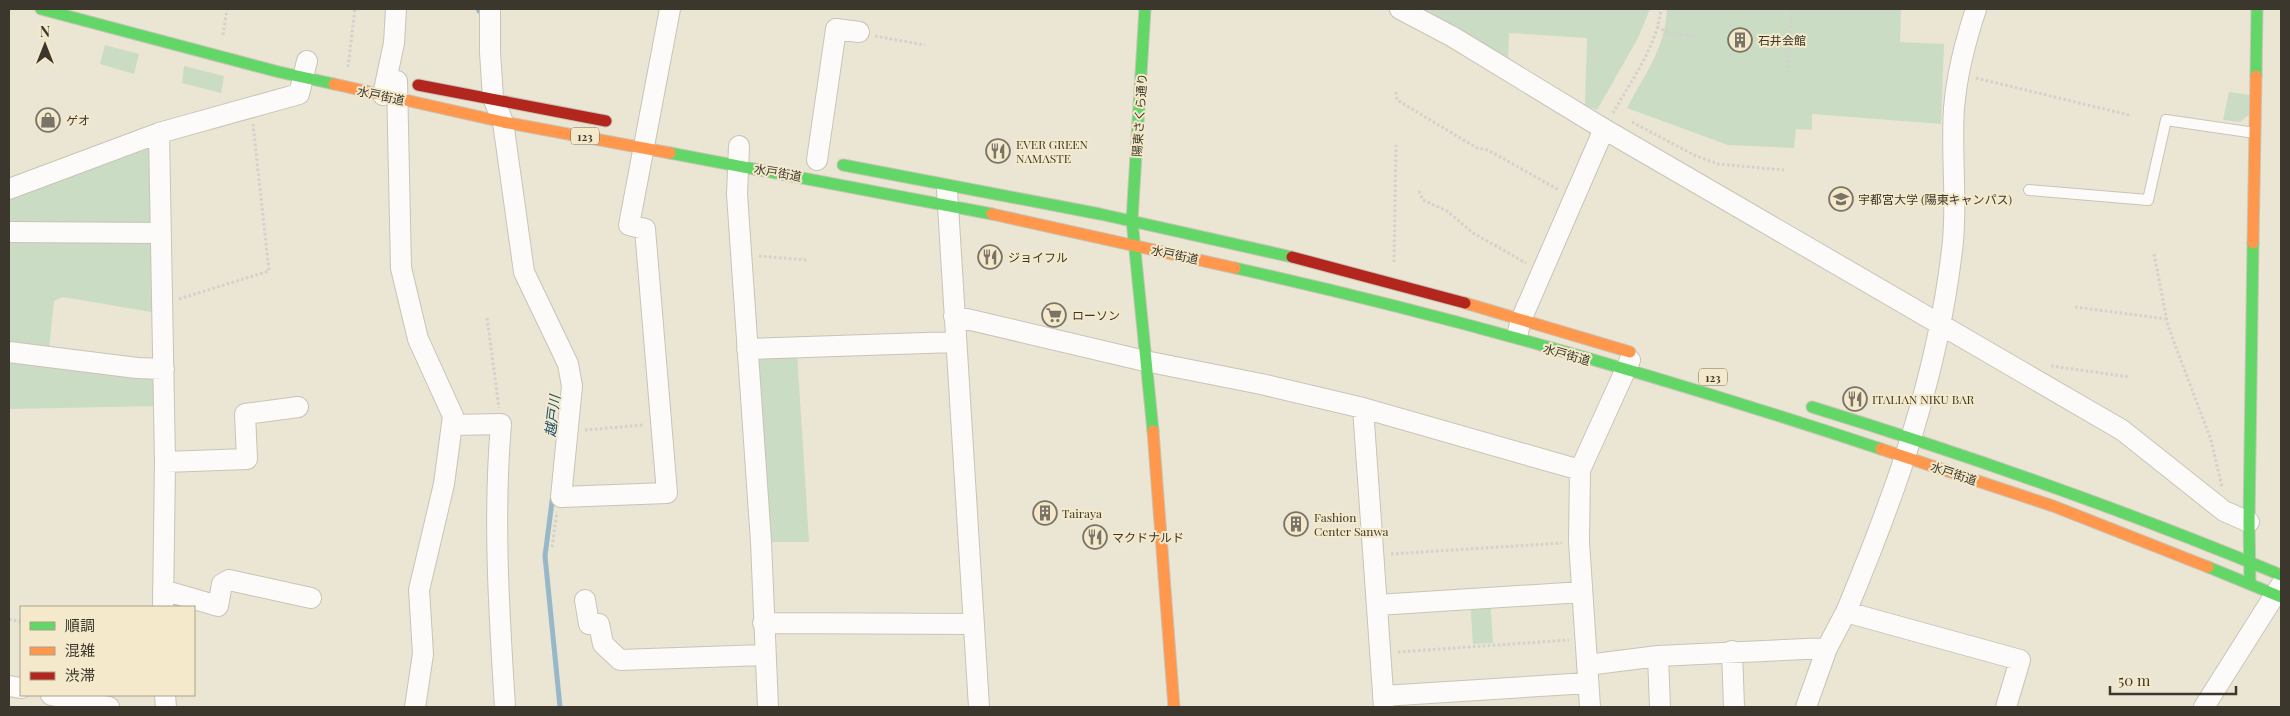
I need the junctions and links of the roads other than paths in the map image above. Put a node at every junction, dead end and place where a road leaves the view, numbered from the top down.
1 (41, 9) edge
2 (396, 9) edge
3 (490, 9) edge
4 (670, 9) edge
5 (1145, 9) edge
6 (1400, 9) edge
7 (1976, 9) edge
8 (2257, 9) edge
9 (859, 32) road end
10 (305, 65) junction
11 (348, 70) road end
12 (391, 88) junction
13 (487, 97) junction
14 (1609, 121) junction
15 (503, 122) junction
16 (618, 124) dead end
17 (159, 133) junction
18 (2255, 133) junction
19 (646, 134) junction
20 (739, 150) junction
21 (821, 161) joint
22 (947, 184) junction
23 (9, 189) edge
24 (2029, 190) dead end
25 (948, 204) junction
26 (1132, 220) junction
27 (9, 232) edge
28 (161, 233) junction
29 (1133, 245) junction
30 (954, 316) junction
31 (1521, 320) junction
32 (1940, 326) junction
33 (1516, 339) junction
34 (955, 342) junction
35 (747, 349) junction
36 (9, 352) edge
37 (1634, 360) junction
38 (1145, 361) junction
39 (164, 369) junction
40 (1798, 402) dead end
41 (298, 407) dead end
42 (1363, 408) junction
43 (452, 425) junction
44 (1912, 437) junction
45 (1906, 457) junction
46 (165, 462) junction
47 (1580, 470) junction
48 (2249, 522) junction
49 (2251, 562) junction
50 (2281, 575) edge
51 (2250, 584) junction
52 (1582, 592) junction
53 (2279, 593) edge
54 (163, 598) edge
55 (311, 598) dead end
56 (585, 600) dead end
57 (1377, 605) junction
58 (1846, 612) junction
59 (763, 623) junction
60 (973, 624) junction
61 (1827, 648) junction
62 (1732, 651) junction
63 (765, 655) junction
64 (1658, 656) junction
65 (1588, 674) junction
66 (56, 696) edge
67 (1383, 702) edge
68 (109, 707) edge
69 (415, 707) edge
70 (505, 707) edge
71 (768, 707) edge
72 (979, 707) edge
73 (1174, 707) edge
74 (1590, 707) edge
75 (1660, 707) edge
76 (1734, 707) edge
77 (1806, 707) edge
78 (2006, 707) edge
79 (2204, 707) edge

1 - 10 main road, 水戸街道 / 123
2 - 12 street
3 - 13 street
4 - 19 street
5 - 26 main road, 陽東さくら通り
6 - 14 street
7 - 32 street
8 - 18 main road
9 - 21 street
10 - 12 main road, 水戸街道 / 123
10 - 17 street
11 - 12 main road, 水戸街道 / 123
12 - 13 main road, 水戸街道 / 123
12 - 15 main road, 水戸街道 / 123
12 - 43 street
13 - 15 street
13 - 16 main road, 水戸街道 / 123
14 - 31 street
14 - 32 street
15 - 19 main road, 水戸街道 / 123
15 - 19 street
17 - 23 street
17 - 28 street
18 - 24 lane
18 - 48 main road
19 - 20 main road, 水戸街道 / 123
20 - 25 main road, 水戸街道 / 123
20 - 35 street
21 - 22 main road, 水戸街道 / 123
22 - 25 street
22 - 26 main road, 水戸街道 / 123
25 - 29 main road, 水戸街道 / 123
25 - 30 street
26 - 29 main road, 陽東さくら通り
26 - 31 main road, 水戸街道 / 123
27 - 28 street
28 - 39 street
29 - 33 main road, 水戸街道 / 123
29 - 38 main road, 陽東さくら通り
30 - 34 street
30 - 38 street
31 - 33 street
31 - 37 main road, 水戸街道 / 123
32 - 44 street
32 - 48 street
33 - 37 main road, 水戸街道 / 123
34 - 35 street
34 - 60 street
35 - 59 street
36 - 39 street
37 - 45 main road, 水戸街道 / 123
37 - 47 street
38 - 42 street
38 - 73 main road, 陽東さくら通り
39 - 46 street
40 - 44 main road, 水戸街道
41 - 46 street
42 - 47 street
42 - 57 street
43 - 69 street
43 - 70 street
44 - 45 street
44 - 49 main road, 水戸街道
45 - 51 main road, 水戸街道 / 123
45 - 58 street
46 - 54 street
47 - 52 street
48 - 49 main road
49 - 50 main road, 水戸街道
49 - 51 main road
51 - 53 main road, 水戸街道 / 123
52 - 57 street
52 - 65 street
53 - 79 street
54 - 55 street
56 - 63 street
57 - 67 street
58 - 61 street
58 - 78 street
59 - 60 street
59 - 63 street
60 - 72 street
61 - 62 street
61 - 77 street
62 - 64 street
62 - 76 street
63 - 71 street
64 - 65 street
64 - 75 street
65 - 67 street
65 - 74 street
66 - 68 street

